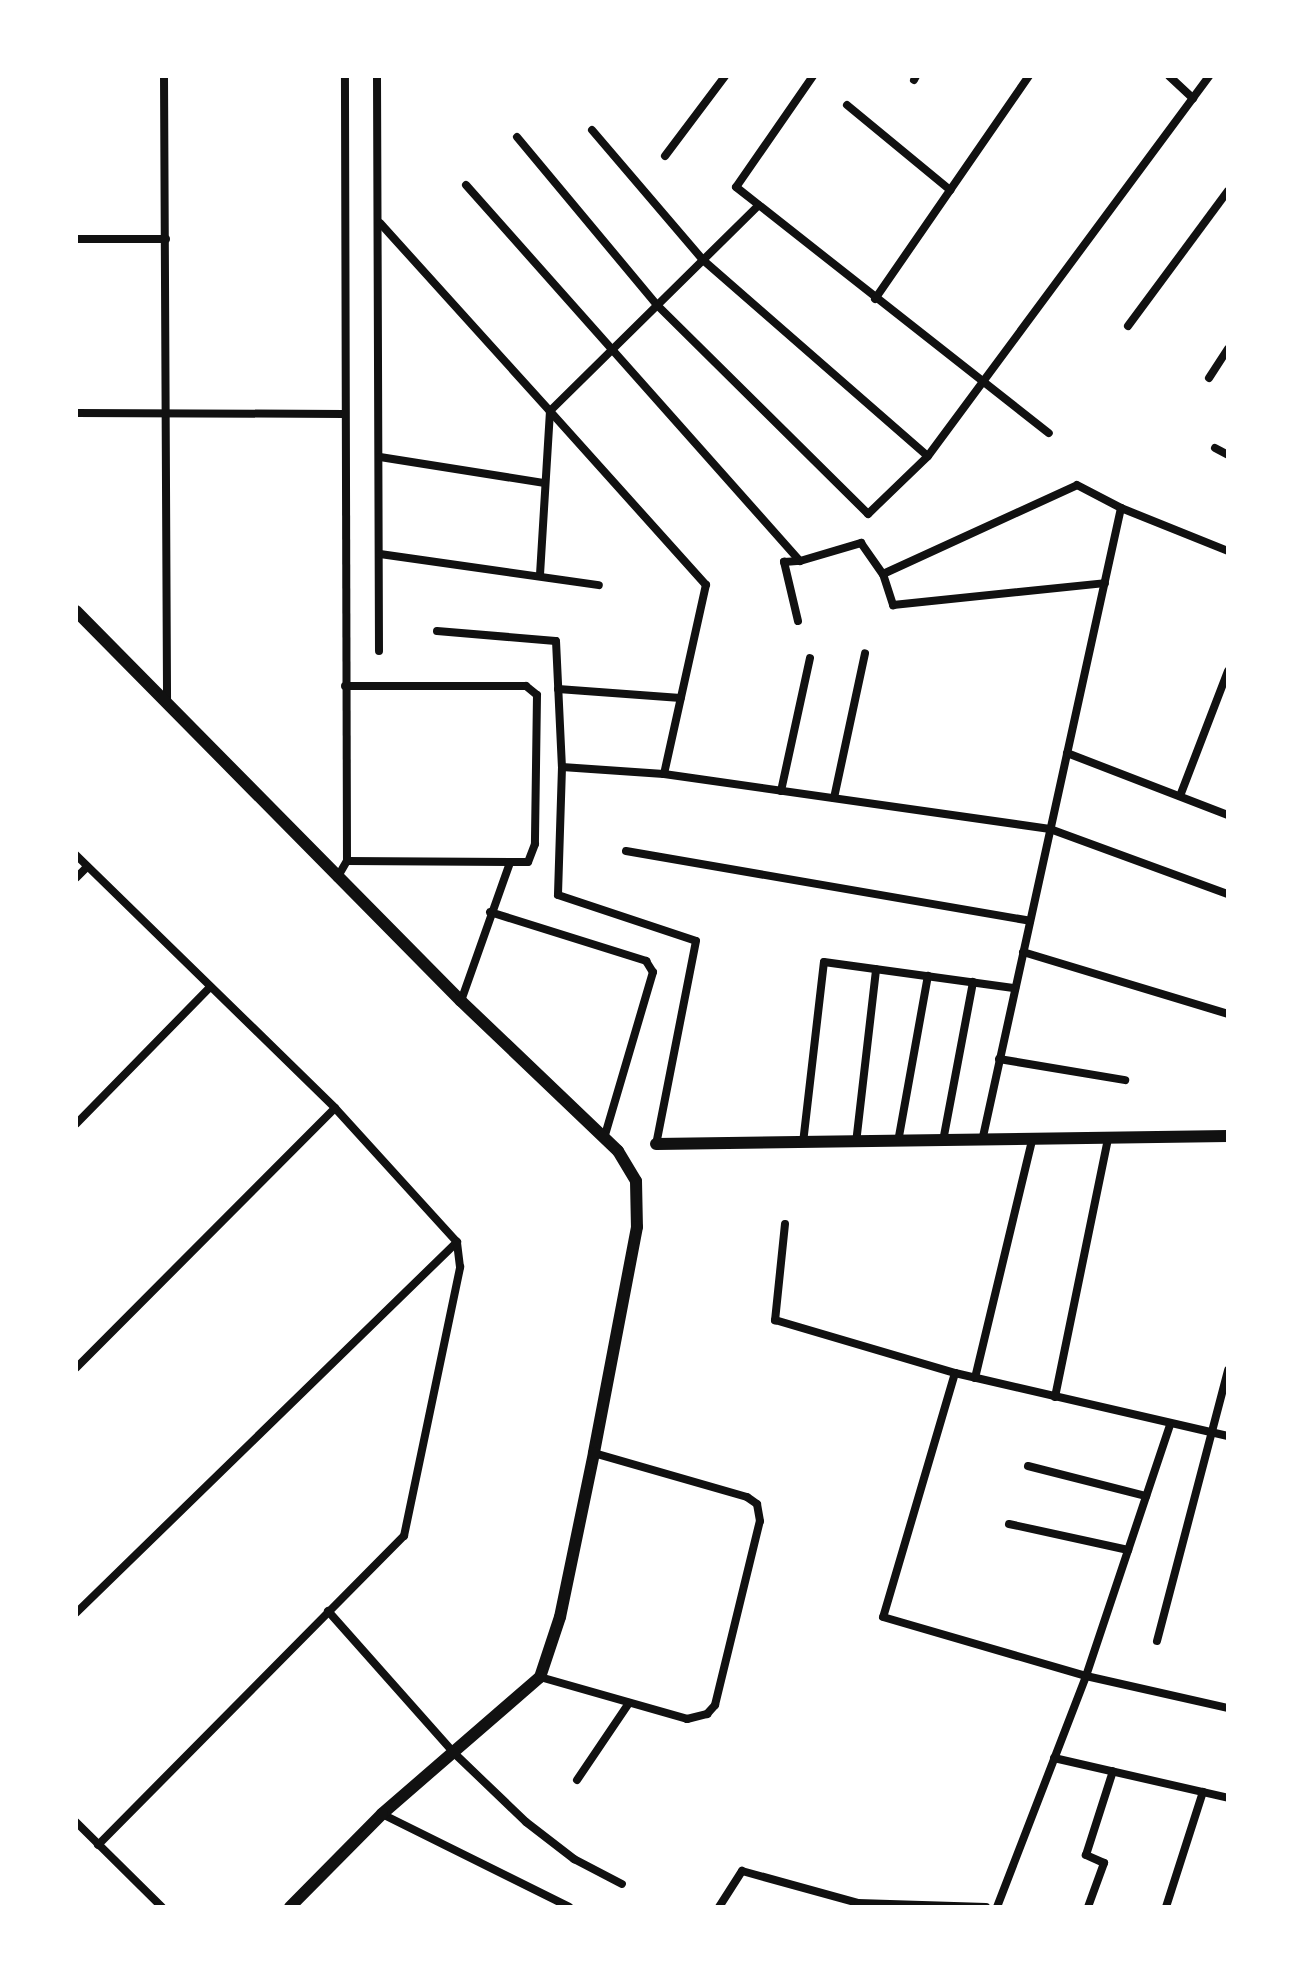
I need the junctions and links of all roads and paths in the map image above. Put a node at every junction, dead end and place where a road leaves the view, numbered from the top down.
1 (164, 76) edge
2 (345, 76) edge
3 (377, 76) edge
4 (725, 76) edge
5 (813, 76) edge
6 (1029, 76) edge
7 (1169, 76) edge
8 (1209, 76) edge
9 (1193, 98) junction
10 (847, 105) dead end
11 (592, 130) dead end
12 (517, 137) dead end
13 (665, 156) dead end
14 (466, 185) dead end
15 (950, 190) junction
16 (1228, 191) edge
17 (759, 205) junction
18 (380, 222) junction
19 (76, 239) edge
20 (166, 239) junction
21 (703, 260) junction
22 (875, 299) junction
23 (657, 305) junction
24 (1128, 326) dead end
25 (1228, 349) edge
26 (610, 352) junction
27 (1209, 378) dead end
28 (981, 384) junction
29 (550, 411) junction
30 (76, 413) edge
31 (168, 413) junction
32 (344, 414) junction
33 (1049, 433) dead end
34 (1215, 448) dead end
35 (1228, 455) edge
36 (928, 456) junction
37 (380, 457) junction
38 (545, 483) junction
39 (1121, 508) junction
40 (1228, 551) edge
41 (380, 554) junction
42 (800, 561) junction
43 (883, 574) junction
44 (540, 576) junction
45 (1105, 583) junction
46 (599, 585) dead end
47 (76, 611) edge
48 (798, 621) dead end
49 (437, 631) dead end
50 (379, 651) dead end
51 (865, 653) dead end
52 (810, 658) dead end
53 (1228, 671) edge
54 (345, 686) junction
55 (558, 689) junction
56 (681, 698) junction
57 (167, 701) junction
58 (1067, 753) junction
59 (562, 767) junction
60 (664, 774) junction
61 (781, 791) junction
62 (1180, 796) junction
63 (834, 798) junction
64 (1228, 815) edge
65 (1050, 829) junction
66 (626, 851) dead end
67 (76, 855) edge
68 (347, 861) junction
69 (510, 863) junction
70 (87, 867) junction
71 (76, 878) edge
72 (337, 878) junction
73 (1228, 894) edge
74 (490, 912) junction
75 (1030, 921) junction
76 (1023, 952) junction
77 (876, 969) junction
78 (928, 976) junction
79 (973, 982) junction
80 (209, 988) junction
81 (1015, 988) junction
82 (461, 1001) junction
83 (1228, 1014) edge
84 (999, 1059) junction
85 (1125, 1080) dead end
86 (335, 1108) junction
87 (76, 1124) edge
88 (1228, 1136) edge
89 (604, 1138) junction
90 (1108, 1138) junction
91 (1032, 1140) junction
92 (943, 1141) junction
93 (982, 1141) junction
94 (898, 1142) junction
95 (803, 1143) junction
96 (856, 1143) junction
97 (656, 1144) joint
98 (785, 1224) dead end
99 (457, 1242) junction
100 (76, 1368) edge
101 (1228, 1370) edge
102 (955, 1373) junction
103 (975, 1378) junction
104 (1055, 1397) junction
105 (1170, 1425) junction
106 (1208, 1433) junction
107 (1228, 1436) edge
108 (594, 1453) junction
109 (1028, 1466) dead end
110 (1146, 1496) junction
111 (1009, 1524) dead end
112 (1128, 1550) junction
113 (328, 1611) junction
114 (76, 1613) edge
115 (1157, 1641) dead end
116 (1086, 1676) junction
117 (540, 1677) junction
118 (629, 1703) junction
119 (1228, 1708) edge
120 (453, 1752) junction
121 (1054, 1758) junction
122 (1113, 1771) junction
123 (577, 1780) dead end
124 (1203, 1792) junction
125 (1228, 1798) edge
126 (382, 1814) junction
127 (76, 1822) edge
128 (98, 1845) junction
129 (622, 1884) dead end
130 (162, 1907) edge
131 (290, 1907) edge
132 (569, 1907) edge
133 (719, 1907) edge
134 (986, 1907) edge
135 (997, 1907) edge
136 (1088, 1907) edge
137 (1166, 1907) edge

1 - 20 street
2 - 32 street
3 - 18 street
4 - 13 street
5 - 17 street
6 - 15 street
7 - 9 street
8 - 9 street
9 - 28 street
10 - 15 street
11 - 21 street
12 - 23 street
14 - 26 street
15 - 22 street
16 - 24 street
17 - 21 street
17 - 22 street
18 - 29 street
18 - 37 street
19 - 20 street
20 - 31 street
21 - 23 street
21 - 36 street
22 - 28 street
23 - 26 street
23 - 36 street
25 - 27 street
26 - 29 street
26 - 42 street
28 - 33 street
28 - 36 street
29 - 38 street
29 - 56 street
30 - 31 street
31 - 32 street
31 - 57 street
32 - 54 street
34 - 35 street
37 - 38 street
37 - 41 street
38 - 44 street
39 - 40 street
39 - 43 street
39 - 45 street
41 - 44 street
41 - 50 street
42 - 43 street
42 - 48 street
43 - 45 street
44 - 46 street
45 - 58 street
47 - 57 street
49 - 55 street
51 - 63 street
52 - 61 street
53 - 62 street
54 - 68 street
54 - 69 street
55 - 56 street
55 - 59 street
56 - 60 street
57 - 72 street
58 - 62 street
58 - 65 street
59 - 60 street
59 - 97 street
60 - 61 street
61 - 63 street
62 - 64 street
63 - 65 street
65 - 73 street
65 - 75 street
66 - 75 street
67 - 70 street
68 - 69 street
68 - 72 street
69 - 74 street
70 - 71 street
70 - 80 street
72 - 82 street
74 - 82 street
74 - 89 street
75 - 76 street
76 - 81 street
76 - 83 street
77 - 78 street
77 - 95 street
77 - 96 street
78 - 79 street
78 - 94 street
79 - 81 street
79 - 92 street
80 - 86 street
80 - 87 street
81 - 84 street
82 - 89 street
84 - 85 street
84 - 93 street
86 - 99 street
86 - 100 street
88 - 90 street
89 - 108 street
90 - 91 street
90 - 104 street
91 - 93 street
91 - 103 street
92 - 93 street
92 - 94 street
94 - 96 street
95 - 96 street
95 - 97 street
98 - 102 street
99 - 113 street
99 - 114 street
101 - 106 street
102 - 103 street
102 - 116 street
103 - 104 street
104 - 105 street
105 - 106 street
105 - 110 street
106 - 107 street
106 - 115 street
108 - 117 street
108 - 118 street
109 - 110 street
110 - 112 street
111 - 112 street
112 - 116 street
113 - 120 street
113 - 128 street
116 - 119 street
116 - 121 street
117 - 118 street
117 - 120 street
118 - 123 street
120 - 126 street
120 - 129 street
121 - 122 street
121 - 135 street
122 - 124 street
122 - 136 street
124 - 125 street
124 - 137 street
126 - 131 street
126 - 132 street
127 - 128 street
128 - 130 street
133 - 134 street

